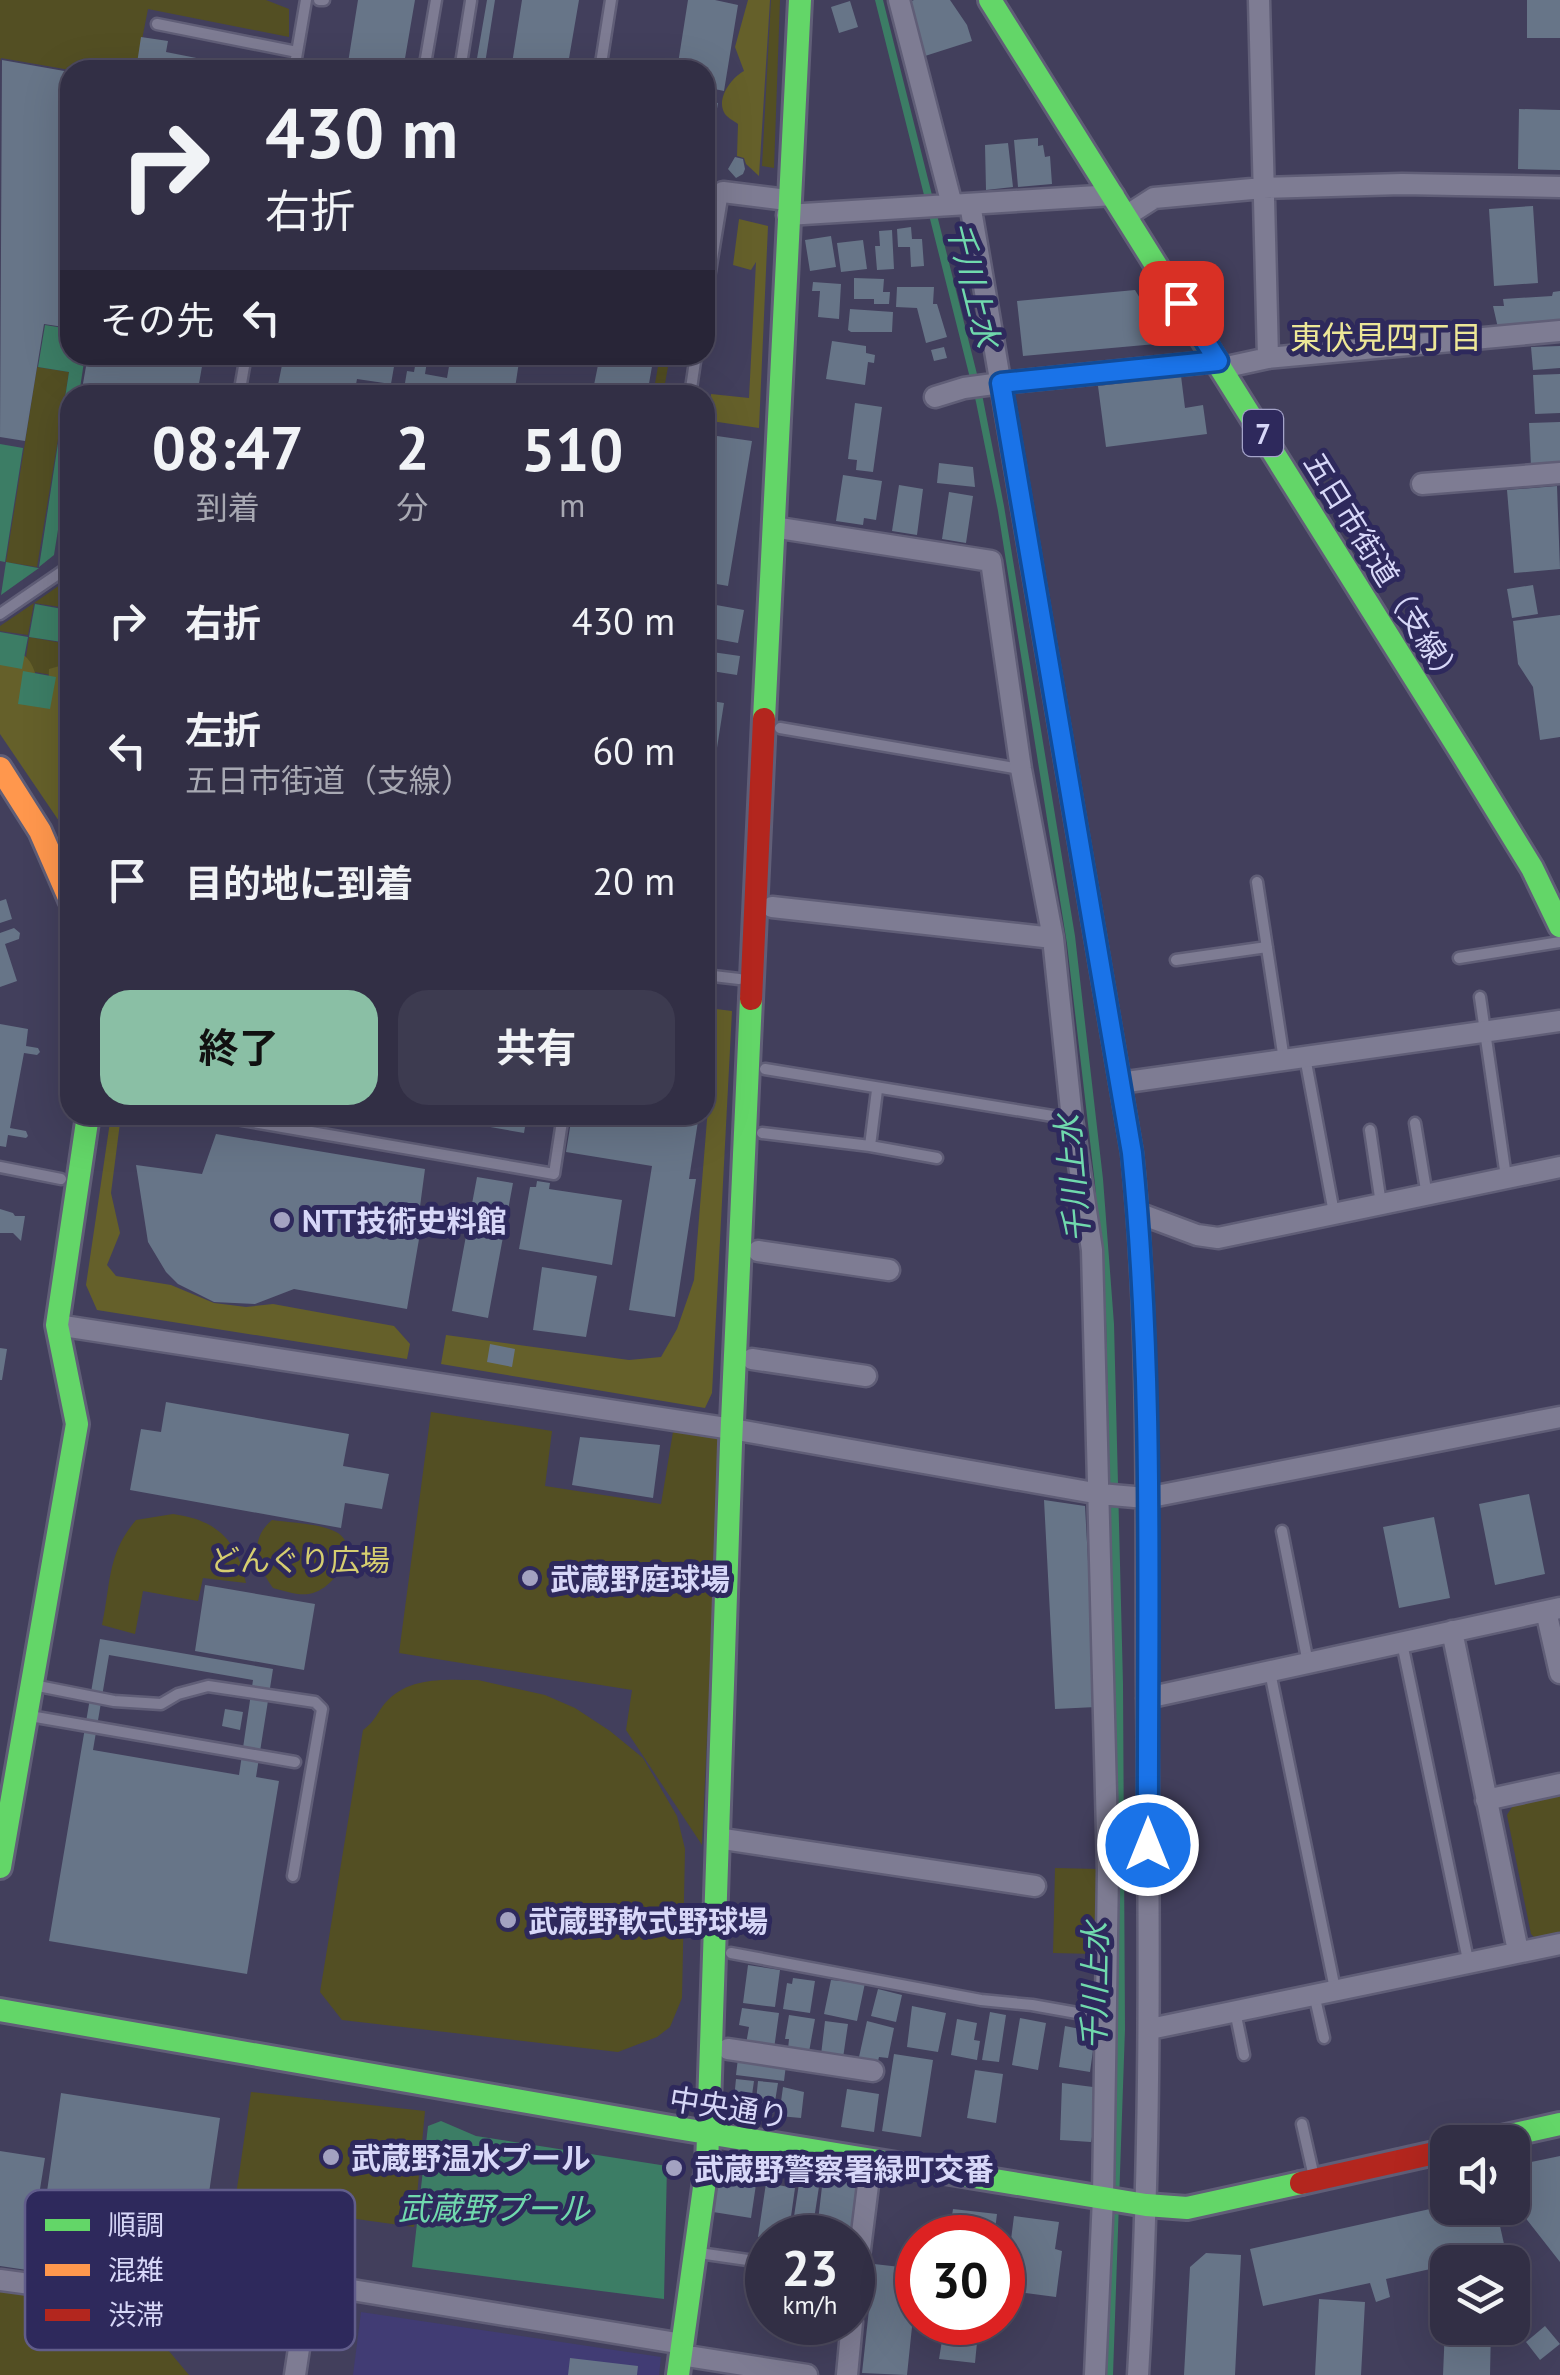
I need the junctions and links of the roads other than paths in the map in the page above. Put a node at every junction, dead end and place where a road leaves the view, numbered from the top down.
1 (306, 0) edge
2 (436, 0) edge
3 (612, 0) edge
4 (800, 0) edge
5 (898, 0) edge
6 (990, 0) edge
7 (1259, 0) edge
8 (471, 1) edge
9 (157, 24) dead end
10 (297, 52) junction
11 (296, 60) edge
12 (426, 60) edge
13 (462, 60) edge
14 (602, 60) edge
15 (1560, 187) edge
16 (1263, 188) junction
17 (715, 190) edge
18 (1120, 205) junction
19 (946, 206) junction
20 (787, 207) junction
21 (1560, 331) edge
22 (1268, 358) junction
23 (1220, 365) junction
24 (1001, 383) junction
25 (935, 396) dead end
26 (1560, 474) edge
27 (1422, 484) dead end
28 (773, 528) junction
29 (60, 573) edge
30 (0, 614) edge
31 (780, 728) dead end
32 (1021, 769) junction
33 (0, 770) edge
34 (1532, 868) junction
35 (60, 871) edge
36 (1257, 882) dead end
37 (1560, 906) edge
38 (772, 907) dead end
39 (1560, 926) edge
40 (1053, 938) junction
41 (1560, 942) edge
42 (1267, 947) junction
43 (1459, 958) dead end
44 (1176, 960) dead end
45 (715, 976) edge
46 (739, 980) dead end
47 (1480, 997) dead end
48 (1560, 1021) edge
49 (1485, 1031) junction
50 (1306, 1057) junction
51 (1284, 1060) junction
52 (765, 1069) dead end
53 (1120, 1083) junction
54 (877, 1090) junction
55 (1072, 1119) junction
56 (1415, 1123) dead end
57 (87, 1125) edge
58 (270, 1125) edge
59 (299, 1125) edge
60 (561, 1125) edge
61 (298, 1130) junction
62 (1370, 1130) dead end
63 (762, 1133) dead end
64 (870, 1146) junction
65 (937, 1158) dead end
66 (1560, 1167) edge
67 (0, 1168) edge
68 (1506, 1178) junction
69 (61, 1179) dead end
70 (1426, 1196) junction
71 (1381, 1204) junction
72 (1138, 1213) junction
73 (1334, 1215) junction
74 (758, 1251) dead end
75 (889, 1270) dead end
76 (57, 1325) junction
77 (752, 1360) dead end
78 (866, 1376) dead end
79 (1560, 1417) edge
80 (732, 1429) junction
81 (1110, 1495) junction
82 (1146, 1498) junction
83 (1282, 1532) dead end
84 (1553, 1609) edge
85 (1452, 1631) junction
86 (1402, 1643) junction
87 (1309, 1664) junction
88 (1270, 1672) junction
89 (1560, 1672) edge
90 (32, 1685) junction
91 (1148, 1698) junction
92 (26, 1715) junction
93 (295, 1762) dead end
94 (1560, 1784) edge
95 (1486, 1800) junction
96 (717, 1838) junction
97 (0, 1868) edge
98 (293, 1876) dead end
99 (1035, 1886) dead end
100 (1560, 1944) edge
101 (1518, 1951) junction
102 (731, 1952) dead end
103 (1468, 1960) junction
104 (1325, 1991) junction
105 (0, 2010) edge
106 (1235, 2010) junction
107 (1106, 2018) junction
108 (1150, 2029) junction
109 (1324, 2038) dead end
110 (728, 2048) dead end
111 (1244, 2056) dead end
112 (873, 2071) dead end
113 (1302, 2124) dead end
114 (1560, 2124) edge
115 (1530, 2131) edge
116 (708, 2134) junction
117 (1430, 2154) edge
118 (871, 2161) junction
119 (1314, 2180) junction
120 (1106, 2199) junction
121 (1142, 2204) junction
122 (863, 2215) edge
123 (696, 2252) junction
124 (745, 2259) edge
125 (0, 2280) edge
126 (25, 2283) edge
127 (355, 2291) edge
128 (850, 2345) edge
129 (298, 2350) edge
130 (680, 2358) edge
131 (295, 2375) edge
132 (807, 2375) edge
133 (847, 2375) edge
134 (1096, 2375) edge
135 (1138, 2375) edge

1 - 10 lane
2 - 12 lane
3 - 14 lane
4 - 20 street
5 - 19 street
6 - 18 street, 五日市街道（支線） / 7
7 - 16 street
8 - 13 lane
9 - 10 lane
10 - 11 lane
15 - 16 street
16 - 18 street
16 - 22 street
17 - 20 street
18 - 19 street
18 - 23 street, 五日市街道（支線） / 7
19 - 20 street
19 - 24 street
20 - 28 street
21 - 22 street
22 - 23 street
23 - 24 street
23 - 34 street, 五日市街道（支線） / 7
24 - 25 street
24 - 53 street
26 - 27 street
28 - 32 street
28 - 80 street
29 - 30 lane
31 - 32 lane
32 - 40 street
33 - 35 street
34 - 37 street, 五日市街道（支線） / 7
34 - 39 street, 五日市街道（支線） / 7
36 - 42 lane
38 - 40 street
40 - 55 street
41 - 43 lane
42 - 44 lane
42 - 51 lane
45 - 46 lane
47 - 49 lane
48 - 49 street
49 - 50 street
49 - 68 lane
50 - 51 street
50 - 73 lane
51 - 53 street
52 - 54 lane
53 - 72 street
54 - 55 lane
54 - 64 lane
55 - 81 street
56 - 70 lane
57 - 76 street
58 - 61 lane
59 - 61 lane
60 - 61 lane
62 - 71 lane
63 - 64 lane
64 - 65 lane
66 - 68 street
67 - 69 lane
68 - 70 street
70 - 71 street
71 - 73 street
72 - 73 street
72 - 82 street
74 - 75 street
76 - 80 street
76 - 90 street
77 - 78 street
79 - 82 street
80 - 81 street
80 - 96 street
81 - 82 street
81 - 107 street
82 - 91 street
83 - 87 lane
84 - 85 street
84 - 89 street
85 - 86 street
85 - 95 street
86 - 87 street
86 - 103 lane
87 - 88 street
88 - 91 street
88 - 104 lane
90 - 92 street
90 - 98 lane
91 - 108 street
92 - 93 lane
92 - 97 street
94 - 95 street
95 - 101 street
96 - 99 street
96 - 116 street
100 - 101 street
101 - 103 street
102 - 107 lane
103 - 104 street
104 - 106 street
104 - 109 lane
105 - 116 street, 中央通り
106 - 108 street
106 - 111 lane
107 - 120 street
108 - 121 street
110 - 112 street
113 - 119 lane
114 - 115 street
116 - 118 street, 中央通り
116 - 123 street
117 - 119 street, 中央通り
118 - 120 street, 中央通り
118 - 122 street
119 - 121 street, 中央通り
120 - 121 street, 中央通り
120 - 134 street
121 - 135 street
123 - 124 lane
123 - 130 street
125 - 126 street
127 - 130 street
128 - 133 street
129 - 131 street
130 - 132 street

